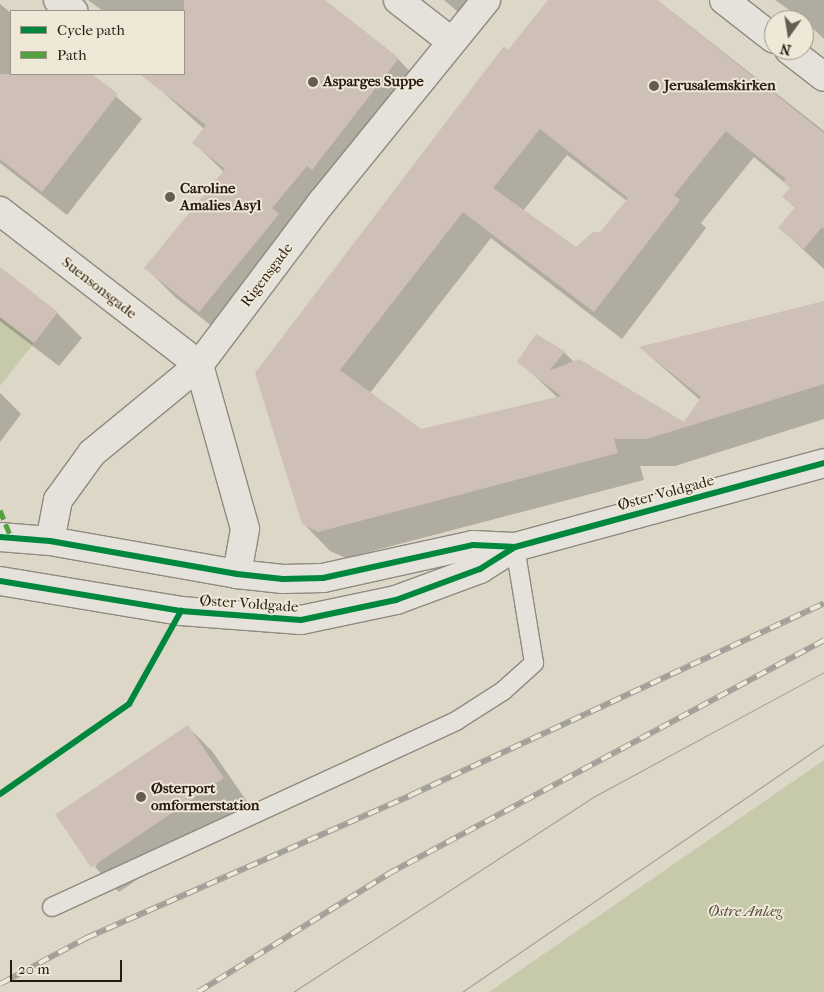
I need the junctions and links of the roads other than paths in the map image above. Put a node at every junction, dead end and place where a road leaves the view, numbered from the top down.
1 (58, 0) edge
2 (398, 0) edge
3 (486, 0) edge
4 (724, 0) edge
5 (72, 10) edge
6 (764, 31) edge
7 (452, 42) junction
8 (802, 60) edge
9 (824, 78) edge
10 (0, 211) edge
11 (199, 366) junction
12 (824, 463) edge
13 (0, 537) edge
14 (50, 541) junction
15 (515, 547) junction
16 (238, 574) junction
17 (0, 581) edge
18 (52, 907) dead end

1 - 5 street
2 - 7 street
3 - 7 street, Rigensgade
4 - 6 street
7 - 11 street, Rigensgade
8 - 9 street
10 - 11 street, Suensonsgade
11 - 14 street, Rigensgade
11 - 16 street, Øster Voldgade
12 - 15 street, Øster Voldgade
13 - 14 street, Øster Voldgade
14 - 16 street, Øster Voldgade
15 - 16 street, Øster Voldgade
15 - 17 street, Øster Voldgade
15 - 18 lane

